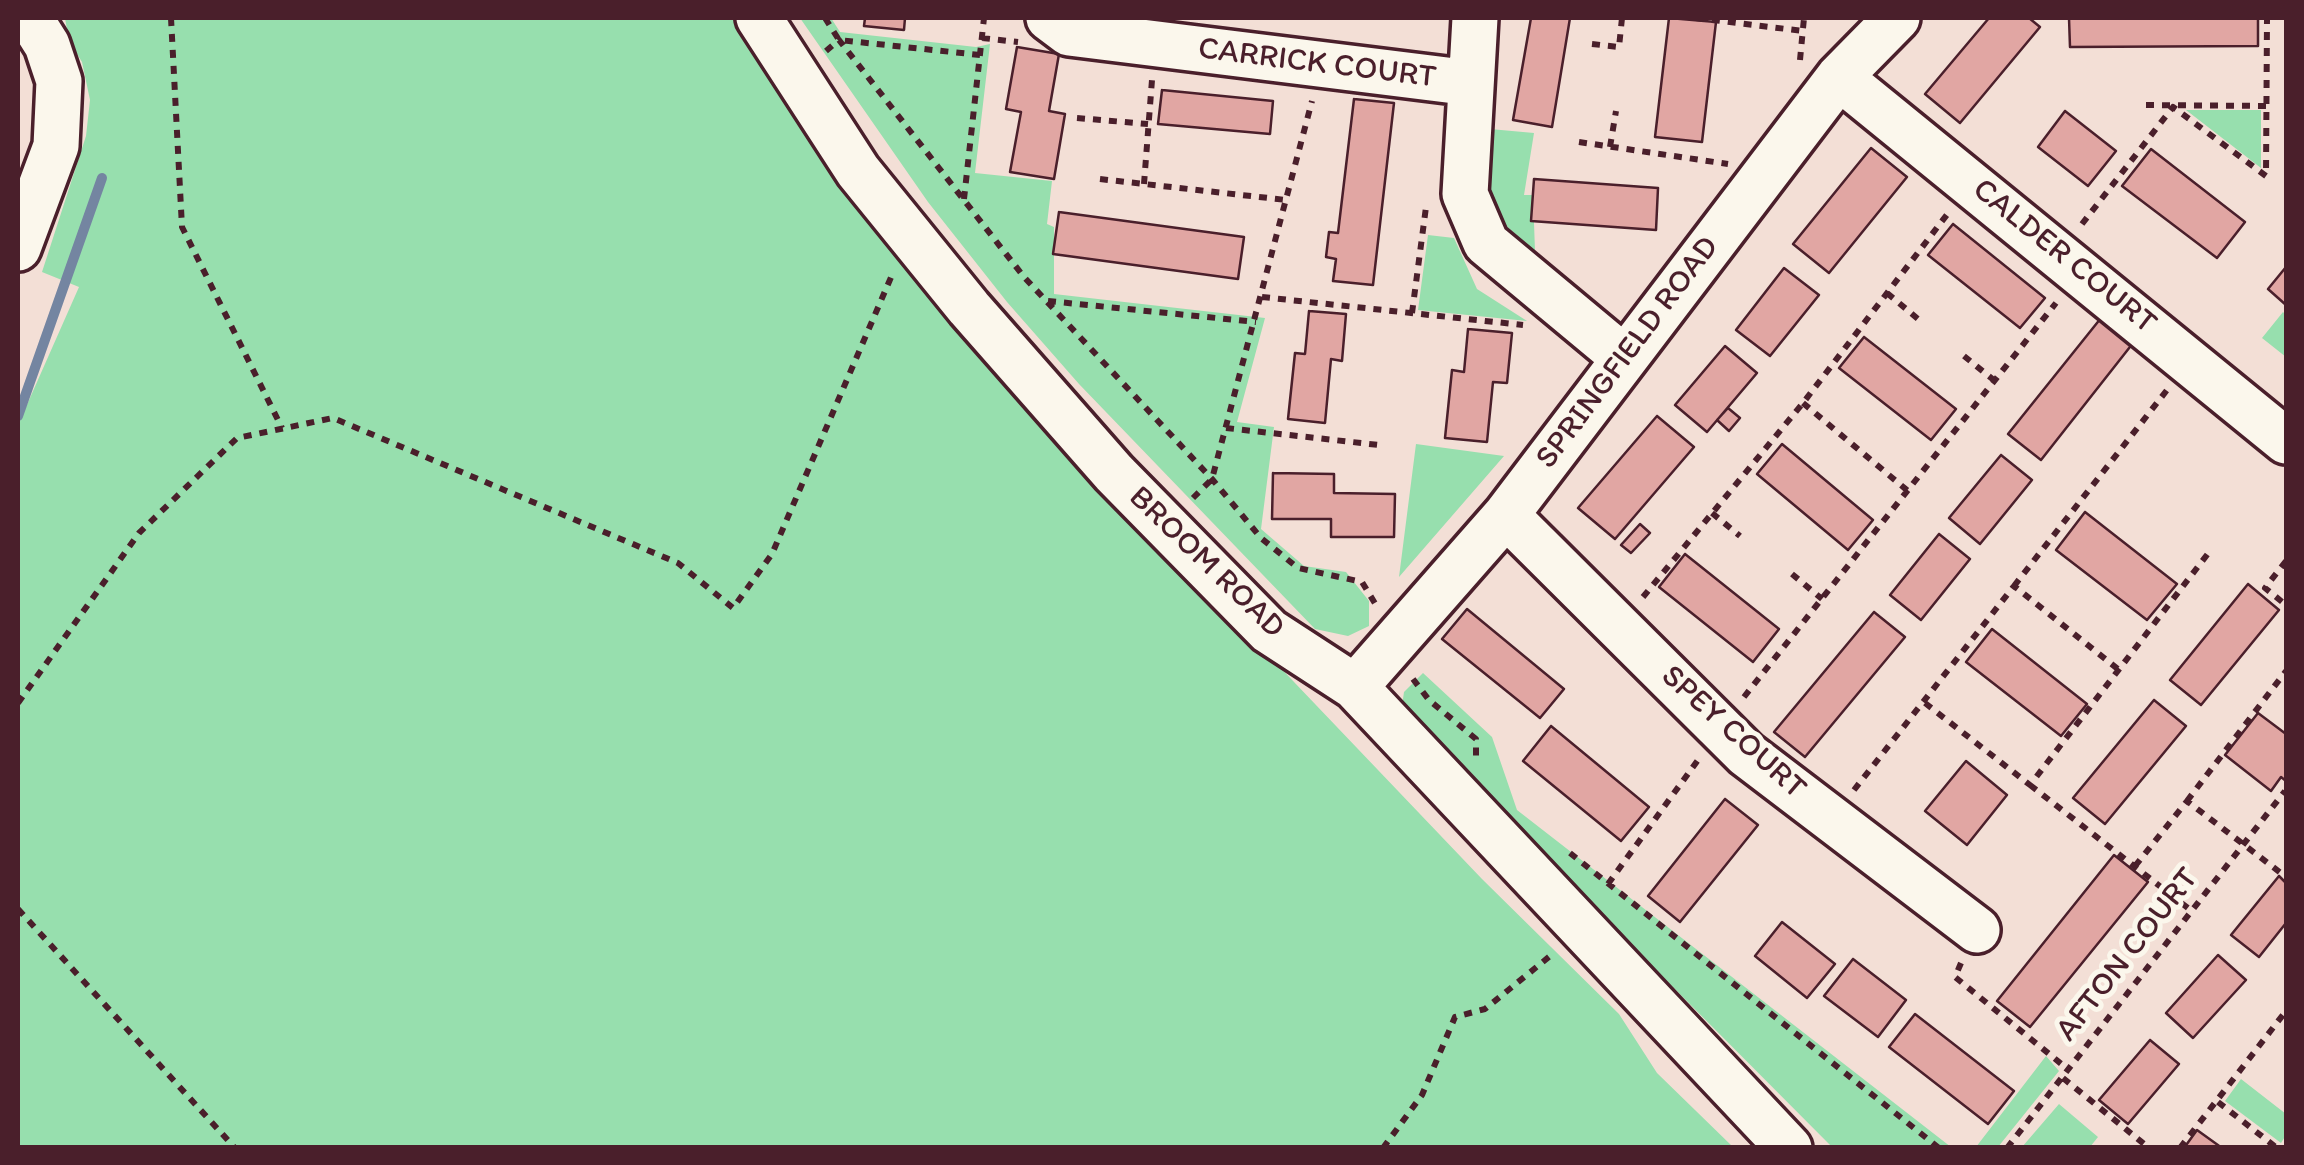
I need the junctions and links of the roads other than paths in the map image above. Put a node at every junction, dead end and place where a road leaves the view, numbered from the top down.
1 (30, 18) edge
2 (759, 18) edge
3 (1049, 18) edge
4 (1474, 18) edge
5 (1897, 18) edge
6 (1819, 74) junction
7 (1471, 83) junction
8 (18, 248) edge
9 (1623, 357) junction
10 (2286, 441) edge
11 (1506, 514) junction
12 (1355, 687) junction
13 (1977, 930) road end
14 (1788, 1148) edge

1 - 8 street
2 - 12 street, BROOM ROAD
3 - 7 street, CARRICK COURT
4 - 7 street, CARRICK COURT
5 - 6 street, SPRINGFIELD ROAD
6 - 9 street, SPRINGFIELD ROAD
6 - 10 street, CALDER COURT
7 - 9 street, CARRICK COURT
9 - 11 street, SPRINGFIELD ROAD
11 - 12 street, SPRINGFIELD ROAD
11 - 13 street, SPEY COURT
12 - 14 street, BROOM ROAD

